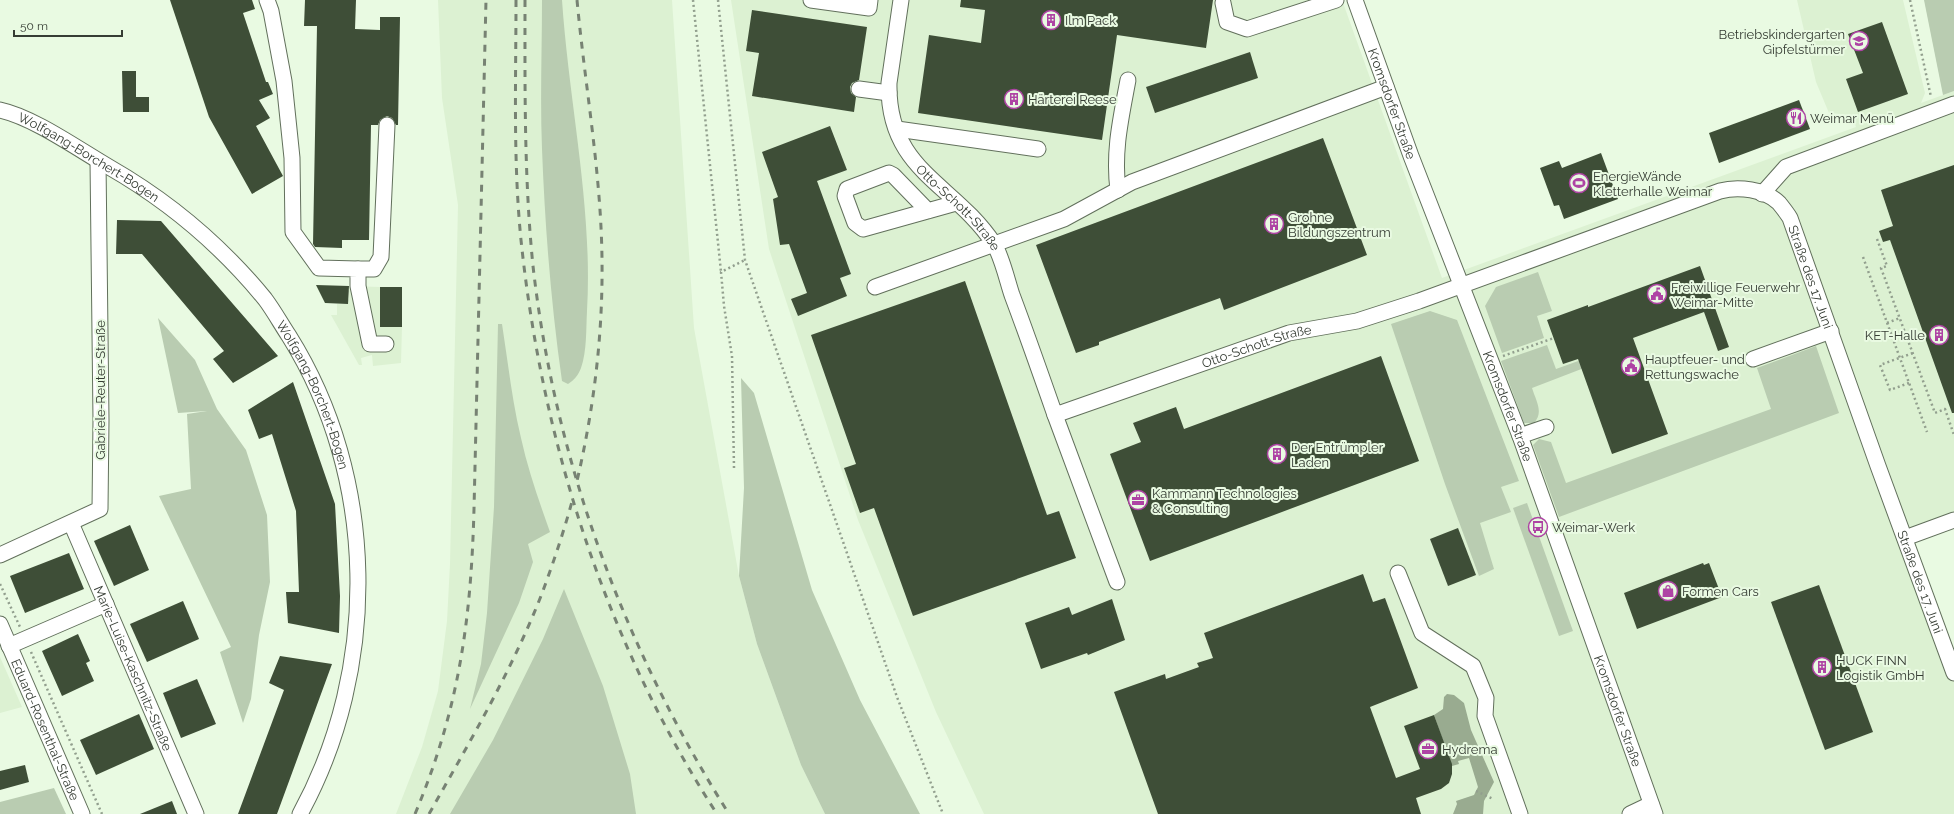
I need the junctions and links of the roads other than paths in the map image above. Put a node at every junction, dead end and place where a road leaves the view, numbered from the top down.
1 (267, 0) edge
2 (811, 0) edge
3 (870, 0) edge
4 (901, 0) edge
5 (1336, 0) edge
6 (1355, 0) edge
7 (1223, 3) dead end
8 (1128, 80) dead end
9 (1386, 87) junction
10 (859, 89) dead end
11 (889, 93) junction
12 (1954, 104) edge
13 (0, 110) edge
14 (387, 125) dead end
15 (897, 129) junction
16 (1038, 149) dead end
17 (98, 161) junction
18 (1118, 190) junction
19 (1762, 194) junction
20 (956, 203) junction
21 (928, 212) junction
22 (994, 245) junction
23 (358, 269) junction
24 (1461, 286) junction
25 (875, 287) dead end
26 (1831, 331) junction
27 (386, 344) dead end
28 (1753, 359) dead end
29 (1056, 415) junction
30 (1546, 426) dead end
31 (1520, 436) junction
32 (1954, 520) edge
33 (71, 523) junction
34 (1905, 538) junction
35 (0, 555) edge
36 (1398, 573) dead end
37 (1118, 582) dead end
38 (106, 604) junction
39 (0, 624) edge
40 (9, 646) junction
41 (1954, 672) edge
42 (1653, 809) edge
43 (82, 814) edge
44 (196, 814) edge
45 (300, 814) edge
46 (1520, 814) edge
47 (1630, 814) edge

1 - 23 street
2 - 3 street
4 - 11 street, Otto-Schott-Straße
5 - 7 street
6 - 9 street, Kromsdorfer Straße
8 - 18 street
9 - 18 street
9 - 24 street, Kromsdorfer Straße
10 - 11 street
11 - 15 street, Otto-Schott-Straße
12 - 19 street
13 - 17 street, Wolfgang-Borchert-Bogen
14 - 23 street
15 - 16 street
15 - 20 street, Otto-Schott-Straße
17 - 33 street, Gabriele-Reuter-Straße
17 - 45 street, Wolfgang-Borchert-Bogen
18 - 22 street
19 - 24 street, Straße des 17. Juni
19 - 26 street, Straße des 17. Juni
20 - 21 street
20 - 22 street, Otto-Schott-Straße
21 - 21 street
22 - 25 street
22 - 29 street, Otto-Schott-Straße
23 - 27 street
24 - 29 street, Otto-Schott-Straße
24 - 31 street, Kromsdorfer Straße
26 - 28 street
26 - 34 street, Straße des 17. Juni
29 - 37 street, Otto-Schott-Straße
30 - 31 street
31 - 42 street, Kromsdorfer Straße
32 - 34 street
33 - 35 street, Gabriele-Reuter-Straße
33 - 38 street, Marie-Luise-Kaschnitz-Straße
34 - 41 street, Straße des 17. Juni
36 - 46 street
38 - 40 street
38 - 44 street, Marie-Luise-Kaschnitz-Straße
39 - 40 street, Eduard-Rosenthal-Straße
40 - 43 street, Eduard-Rosenthal-Straße
42 - 47 street

